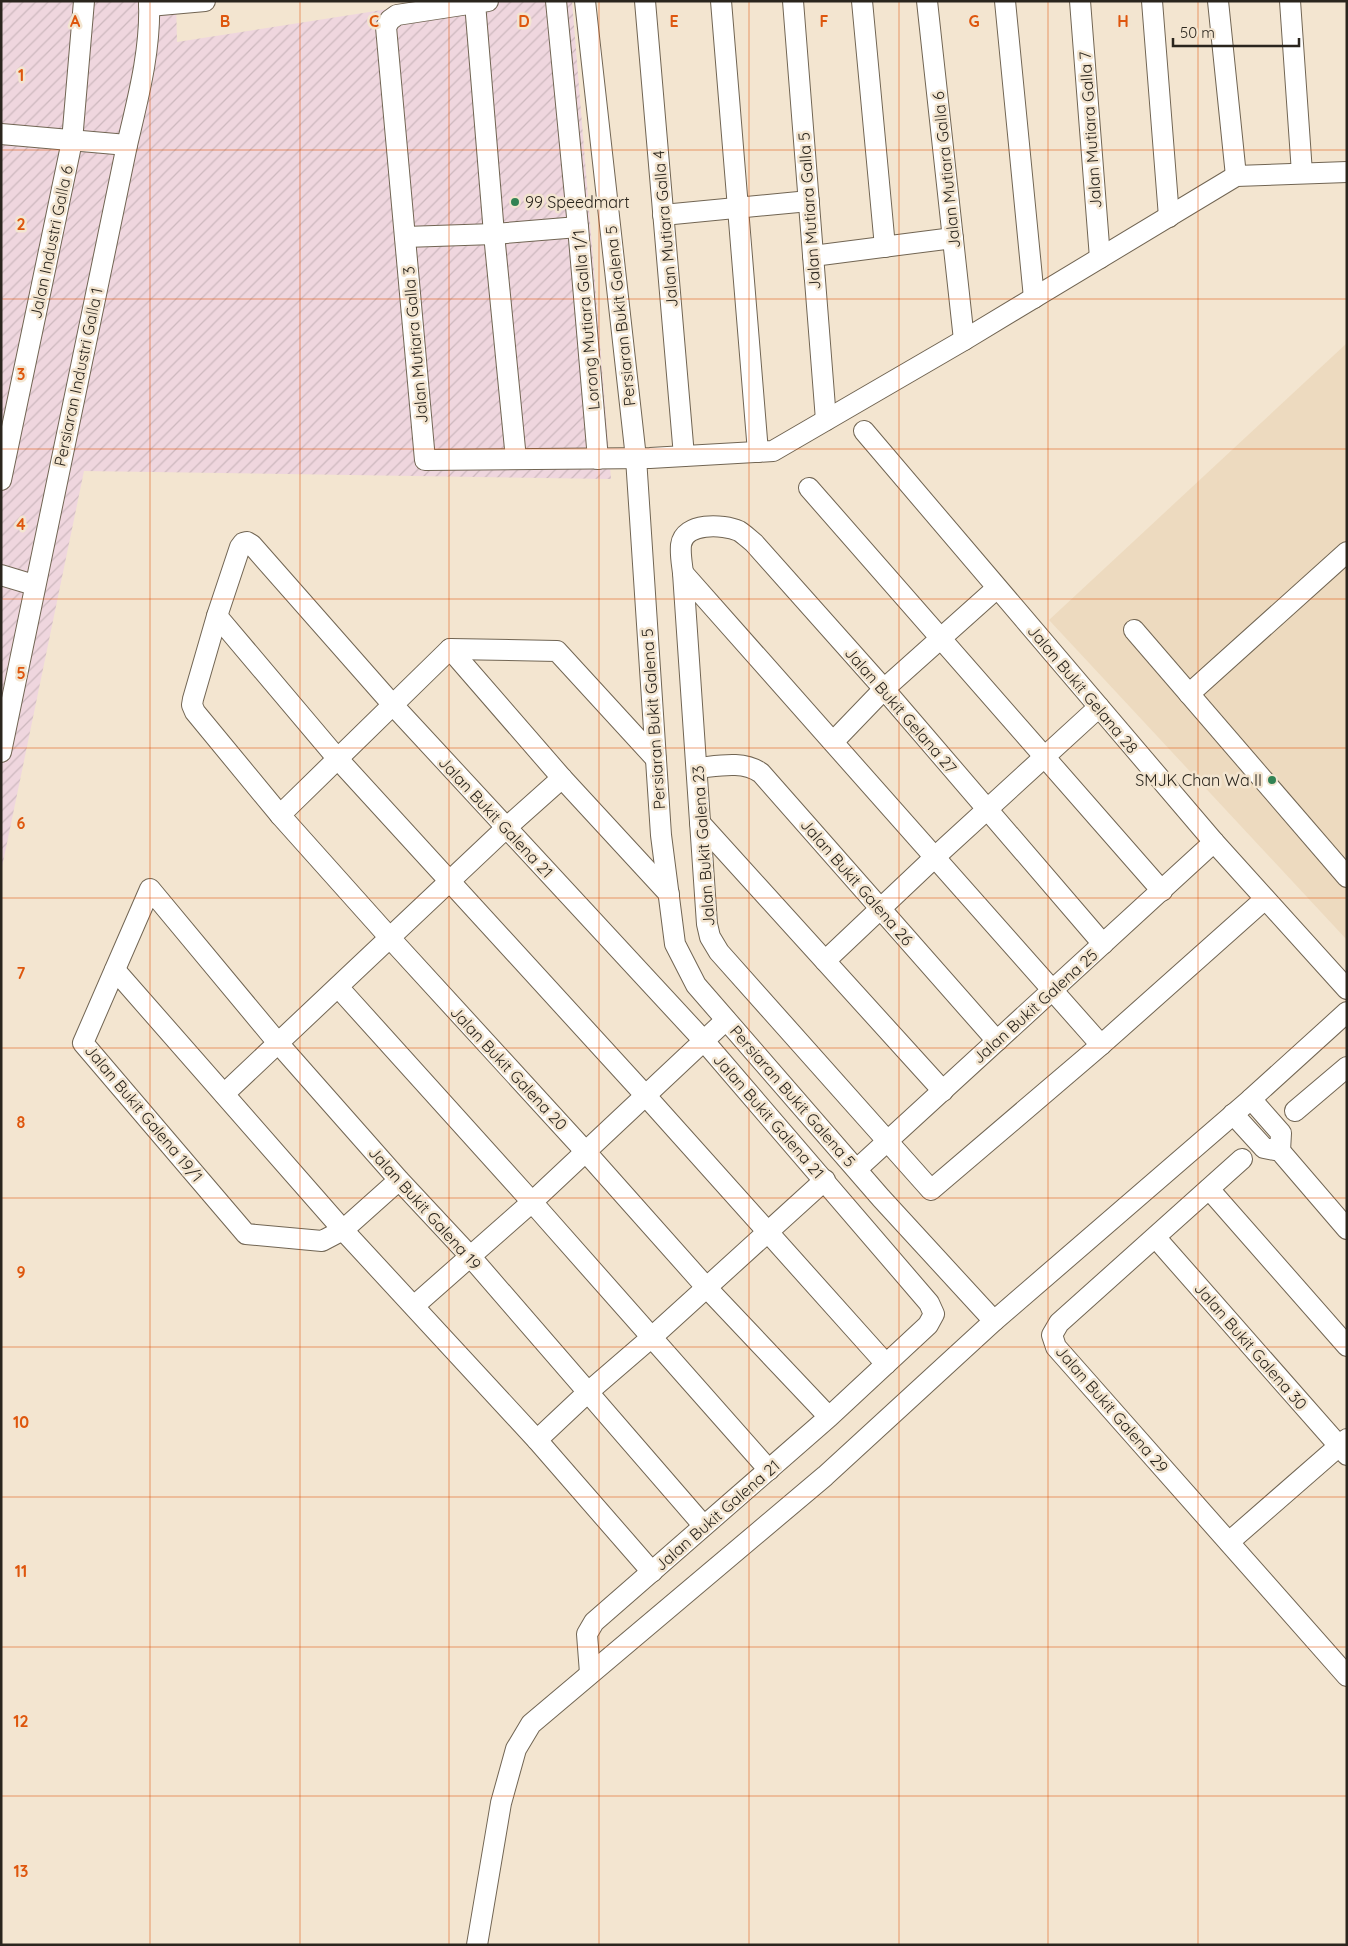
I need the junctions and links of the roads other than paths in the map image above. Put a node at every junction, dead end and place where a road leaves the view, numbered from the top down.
1 (84, 1) edge
2 (205, 1) edge
3 (556, 1) edge
4 (585, 1) edge
5 (645, 1) edge
6 (721, 1) edge
7 (793, 1) edge
8 (862, 1) edge
9 (927, 1) edge
10 (1005, 1) edge
11 (1080, 1) edge
12 (1152, 1) edge
13 (1218, 1) edge
14 (1290, 1) edge
15 (482, 2) edge
16 (149, 4) edge
17 (1, 134) edge
18 (72, 141) junction
19 (127, 145) junction
20 (1347, 172) edge
21 (1302, 174) junction
22 (1236, 176) junction
23 (809, 201) junction
24 (739, 208) junction
25 (663, 215) junction
26 (1169, 217) junction
27 (578, 227) junction
28 (494, 234) junction
29 (405, 237) junction
30 (953, 238) junction
31 (885, 246) junction
32 (813, 256) junction
33 (1100, 258) junction
34 (1034, 298) junction
35 (964, 340) junction
36 (826, 420) junction
37 (864, 431) dead end
38 (758, 452) junction
39 (684, 456) junction
40 (636, 458) junction
41 (516, 459) junction
42 (598, 459) junction
43 (1, 480) edge
44 (809, 488) dead end
45 (681, 545) joint
46 (1347, 552) edge
47 (683, 573) junction
48 (1, 576) edge
49 (34, 586) junction
50 (997, 588) junction
51 (217, 616) junction
52 (1134, 630) dead end
53 (941, 638) junction
54 (450, 649) junction
55 (884, 689) junction
56 (1189, 694) junction
57 (392, 704) junction
58 (1099, 708) junction
59 (833, 742) junction
60 (1, 752) edge
61 (1045, 757) junction
62 (337, 758) junction
63 (656, 759) junction
64 (697, 768) junction
65 (562, 778) junction
66 (987, 809) junction
67 (280, 814) junction
68 (700, 823) junction
69 (507, 828) junction
70 (1214, 842) junction
71 (935, 857) junction
72 (1347, 877) edge
73 (450, 881) junction
74 (150, 889) joint
75 (1162, 891) junction
76 (669, 894) junction
77 (1265, 900) junction
78 (880, 908) junction
79 (390, 938) junction
80 (1103, 944) junction
81 (825, 961) junction
82 (115, 970) junction
83 (338, 987) junction
84 (1347, 988) edge
85 (1052, 990) junction
86 (1347, 1012) edge
87 (726, 1020) junction
88 (704, 1041) junction
89 (997, 1041) junction
90 (278, 1043) junction
91 (1101, 1045) junction
92 (1347, 1067) edge
93 (943, 1090) junction
94 (224, 1094) junction
95 (646, 1096) junction
96 (1251, 1099) junction
97 (1295, 1111) dead end
98 (1233, 1114) junction
99 (887, 1141) junction
100 (585, 1151) junction
101 (1280, 1151) junction
102 (1242, 1159) dead end
103 (857, 1169) junction
104 (399, 1180) junction
105 (825, 1180) junction
106 (1209, 1189) junction
107 (532, 1202) junction
108 (1347, 1229) edge
109 (343, 1230) junction
110 (767, 1233) junction
111 (1156, 1238) junction
112 (470, 1256) junction
113 (706, 1287) junction
114 (414, 1306) junction
115 (994, 1321) junction
116 (652, 1337) junction
117 (1347, 1346) edge
118 (886, 1364) junction
119 (587, 1393) junction
120 (829, 1417) junction
121 (537, 1440) junction
122 (1344, 1447) edge
123 (769, 1470) junction
124 (703, 1526) junction
125 (1229, 1542) junction
126 (652, 1572) junction
127 (590, 1673) junction
128 (1347, 1676) edge
129 (477, 1945) edge

1 - 18 street, Jalan Industri Galla 6
2 - 16 street
3 - 27 street, Lorong Mutiara Galla 1/1
4 - 40 street, Persiaran Bukit Galena 5
5 - 25 street, Jalan Mutiara Galla 4
6 - 24 street
7 - 23 street, Jalan Mutiara Galla 5
8 - 31 street
9 - 30 street, Jalan Mutiara Galla 6
10 - 34 street
11 - 33 street, Jalan Mutiara Galla 7
12 - 26 street
13 - 22 street
14 - 21 street
15 - 28 street
15 - 29 street, Jalan Mutiara Galla 3
16 - 19 street, Persiaran Industri Galla 1
17 - 18 street
18 - 19 street
18 - 43 street, Jalan Industri Galla 6
19 - 49 street, Persiaran Industri Galla 1
20 - 21 street
21 - 22 street
22 - 26 street, Jalan Mutiara Galla 3
23 - 24 street
23 - 32 street, Jalan Mutiara Galla 5
24 - 25 street
24 - 38 street
25 - 39 street, Jalan Mutiara Galla 4
26 - 33 street, Jalan Mutiara Galla 3
27 - 28 street
27 - 42 street, Lorong Mutiara Galla 1/1
28 - 29 street
28 - 41 street
29 - 41 street, Jalan Mutiara Galla 3
30 - 31 street
30 - 35 street, Jalan Mutiara Galla 6
31 - 32 street
32 - 36 street, Jalan Mutiara Galla 5
33 - 34 street, Jalan Mutiara Galla 3
34 - 35 street, Jalan Mutiara Galla 3
35 - 36 street, Jalan Mutiara Galla 3
36 - 38 street, Jalan Mutiara Galla 3
37 - 50 street, Jalan Bukit Gelana 28
38 - 39 street, Jalan Mutiara Galla 3
39 - 40 street, Jalan Mutiara Galla 3
40 - 42 street, Jalan Mutiara Galla 3
40 - 63 street, Persiaran Bukit Galena 5
41 - 42 street, Jalan Mutiara Galla 3
44 - 53 street
45 - 47 street, Jalan Bukit Galena 23
45 - 55 street, Jalan Bukit Gelana 27
46 - 56 street
47 - 59 street
47 - 64 street, Jalan Bukit Galena 23
48 - 49 street
49 - 60 street, Persiaran Industri Galla 1
50 - 53 street
50 - 58 street, Jalan Bukit Gelana 28
51 - 57 street, Jalan Bukit Galena 21
51 - 62 street
51 - 67 street, Jalan Bukit Galena 20
52 - 56 street
53 - 55 street
53 - 61 street
54 - 57 street
54 - 63 street
54 - 65 street
55 - 59 street
55 - 66 street, Jalan Bukit Gelana 27
56 - 72 street
57 - 62 street
57 - 69 street, Jalan Bukit Galena 21
58 - 61 street
58 - 70 street, Jalan Bukit Gelana 28
59 - 71 street
61 - 66 street
61 - 75 street
62 - 67 street
62 - 73 street
63 - 76 street, Persiaran Bukit Galena 5
64 - 68 street, Jalan Bukit Galena 23
64 - 78 street, Jalan Bukit Galena 26
65 - 69 street
65 - 76 street
66 - 71 street
66 - 80 street, Jalan Bukit Gelana 27
67 - 79 street, Jalan Bukit Galena 20
68 - 81 street
68 - 99 street, Jalan Bukit Galena 23
69 - 73 street
69 - 88 street, Jalan Bukit Galena 21
70 - 75 street, Jalan Bukit Galena 25
70 - 77 street, Jalan Bukit Gelana 28
71 - 78 street
71 - 85 street
73 - 79 street
73 - 95 street
74 - 82 street, Jalan Bukit Galena 19/1
74 - 90 street, Jalan Bukit Galena 19
75 - 80 street, Jalan Bukit Galena 25
76 - 87 street, Persiaran Bukit Galena 5
77 - 84 street, Jalan Bukit Gelana 28
77 - 91 street
78 - 81 street
78 - 89 street, Jalan Bukit Galena 26
79 - 83 street
79 - 100 street, Jalan Bukit Galena 20
80 - 85 street, Jalan Bukit Galena 25
81 - 93 street
82 - 94 street
82 - 109 street, Jalan Bukit Galena 19/1
83 - 90 street
83 - 107 street
85 - 89 street, Jalan Bukit Galena 25
85 - 91 street
86 - 96 street
87 - 88 street
87 - 103 street, Persiaran Bukit Galena 5
88 - 95 street
88 - 105 street, Jalan Bukit Galena 21
89 - 93 street, Jalan Bukit Galena 25
90 - 94 street
90 - 104 street, Jalan Bukit Galena 19
91 - 99 street, Jalan Bukit Galena 23
92 - 97 street
93 - 99 street, Jalan Bukit Galena 25
94 - 109 street
95 - 100 street
95 - 110 street
96 - 98 street
96 - 101 street
98 - 101 street
98 - 115 street
99 - 103 street, Jalan Bukit Galena 25
100 - 107 street
100 - 113 street, Jalan Bukit Galena 20
101 - 108 street
102 - 106 street, Jalan Bukit Galena 29
103 - 115 street, Persiaran Bukit Galena 5
104 - 109 street
104 - 112 street, Jalan Bukit Galena 19
105 - 110 street
105 - 118 street, Jalan Bukit Galena 21
106 - 111 street, Jalan Bukit Galena 29
106 - 117 street
107 - 112 street
107 - 116 street
109 - 114 street
110 - 113 street
110 - 118 street
111 - 122 street, Jalan Bukit Galena 30
111 - 125 street, Jalan Bukit Galena 29
112 - 114 street
112 - 119 street, Jalan Bukit Galena 19
113 - 116 street
113 - 120 street, Jalan Bukit Galena 20
114 - 121 street
115 - 127 street
116 - 119 street
116 - 123 street
118 - 120 street, Jalan Bukit Galena 21
119 - 121 street
119 - 124 street, Jalan Bukit Galena 19
120 - 123 street, Jalan Bukit Galena 21
121 - 126 street
122 - 125 street
123 - 124 street, Jalan Bukit Galena 21
124 - 126 street, Jalan Bukit Galena 21
125 - 128 street, Jalan Bukit Galena 29
126 - 127 street, Jalan Bukit Galena 21
127 - 129 street

